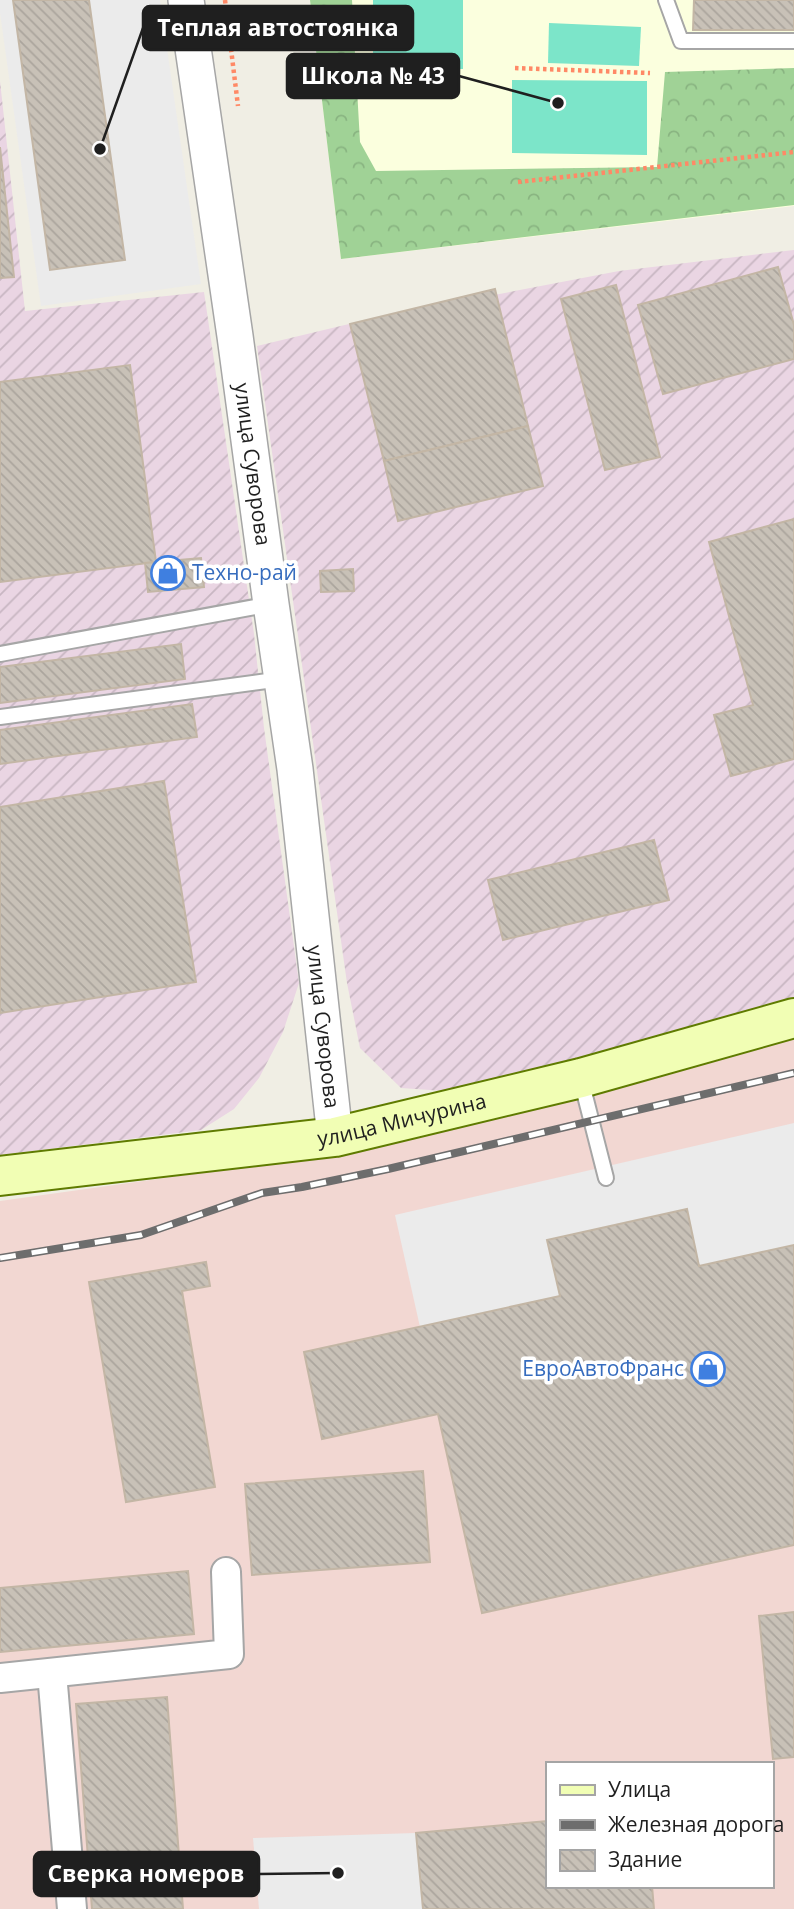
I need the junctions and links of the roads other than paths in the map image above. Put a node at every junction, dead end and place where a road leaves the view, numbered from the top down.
1 (186, 0) edge
2 (666, 0) edge
3 (794, 41) edge
4 (271, 604) junction
5 (0, 654) edge
6 (282, 679) junction
7 (0, 717) edge
8 (794, 1018) edge
9 (581, 1078) junction
10 (335, 1137) junction
11 (0, 1176) edge
12 (606, 1178) dead end
13 (226, 1572) dead end
14 (52, 1673) junction
15 (0, 1678) edge
16 (72, 1909) edge

1 - 4 street, улица Суворова
2 - 3 lane
4 - 5 lane
4 - 6 street, улица Суворова
6 - 7 lane
6 - 10 street, улица Суворова
8 - 9 main road, улица Мичурина
9 - 10 main road, улица Мичурина
9 - 12 lane
10 - 11 main road, улица Мичурина
13 - 14 street
14 - 15 street
14 - 16 street

